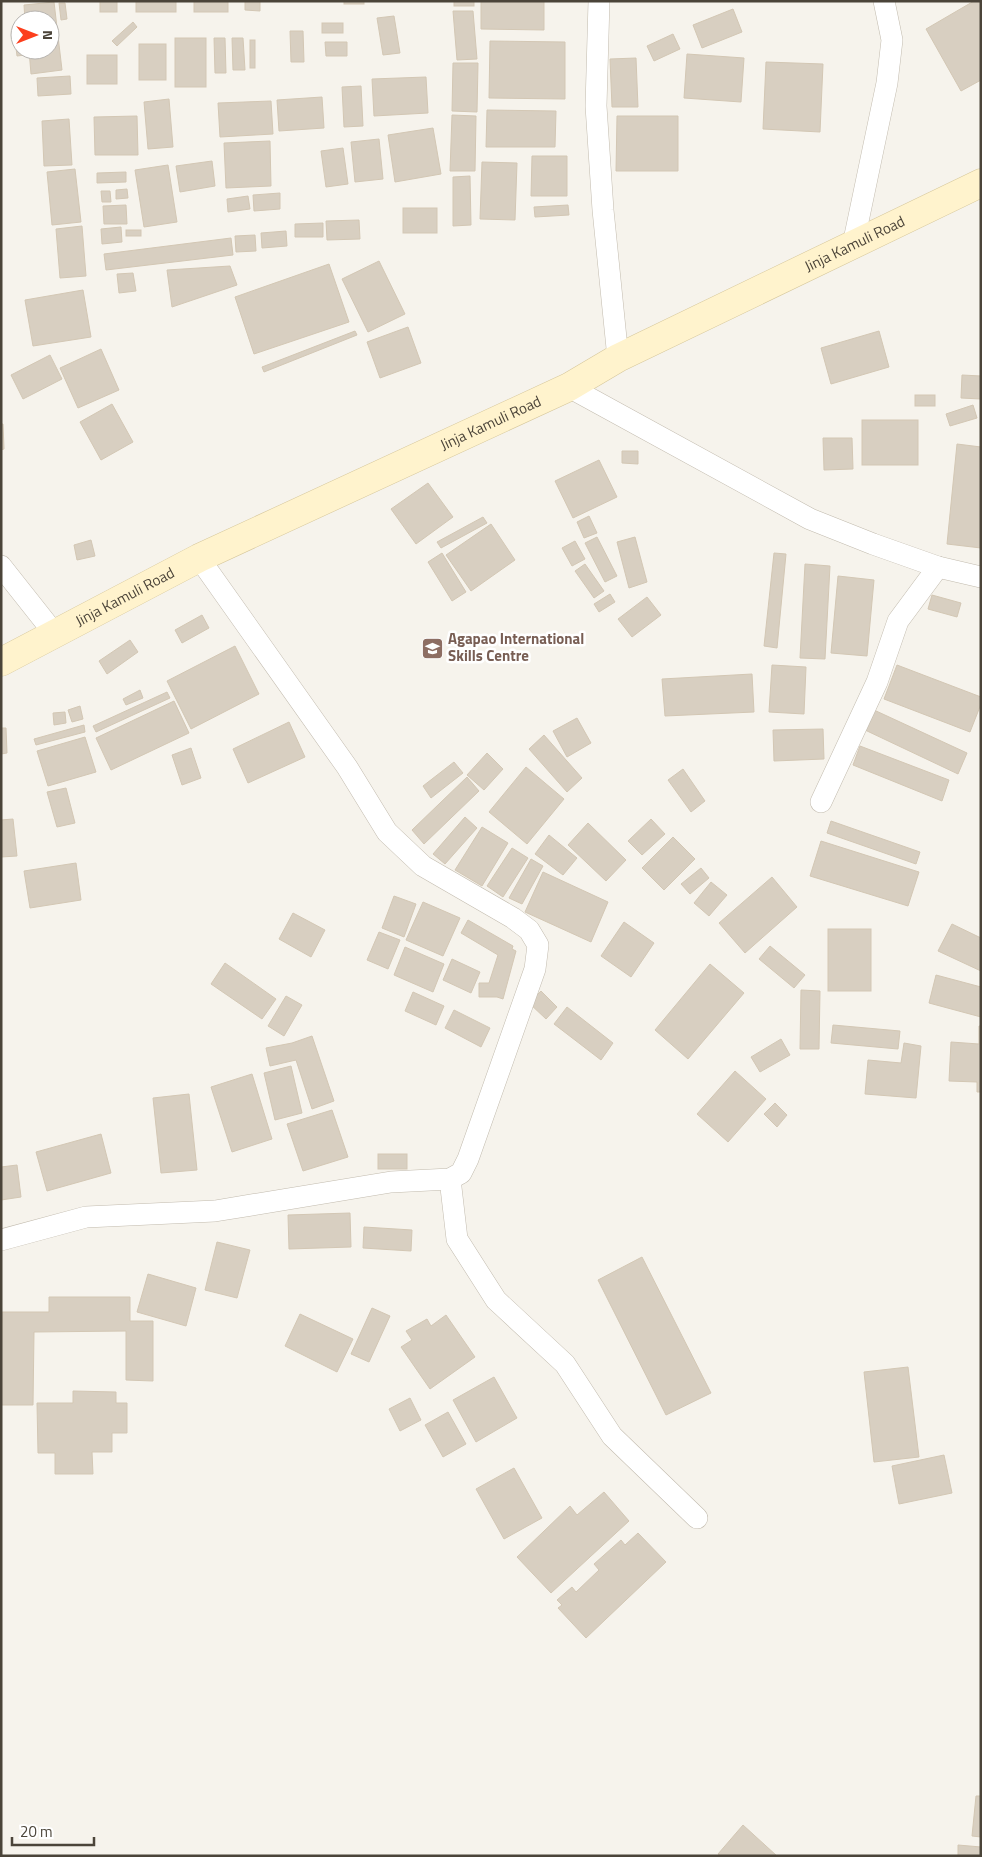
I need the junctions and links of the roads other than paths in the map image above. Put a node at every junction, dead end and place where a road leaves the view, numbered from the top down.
1 (599, 1) edge
2 (884, 1) edge
3 (981, 183) edge
4 (853, 245) junction
5 (618, 358) junction
6 (569, 387) junction
7 (199, 558) junction
8 (1, 566) edge
9 (938, 567) junction
10 (981, 577) edge
11 (54, 633) junction
12 (1, 662) edge
13 (821, 802) dead end
14 (450, 1179) junction
15 (1, 1240) edge
16 (697, 1518) dead end

1 - 5 street
2 - 4 street
3 - 4 main road, Jinja Kamuli Road
4 - 5 main road, Jinja Kamuli Road
5 - 6 main road, Jinja Kamuli Road
6 - 7 main road, Jinja Kamuli Road
6 - 9 street
7 - 11 main road, Jinja Kamuli Road
7 - 14 street
8 - 11 street
9 - 10 street
9 - 13 street
11 - 12 main road, Jinja Kamuli Road
14 - 15 street
14 - 16 street

